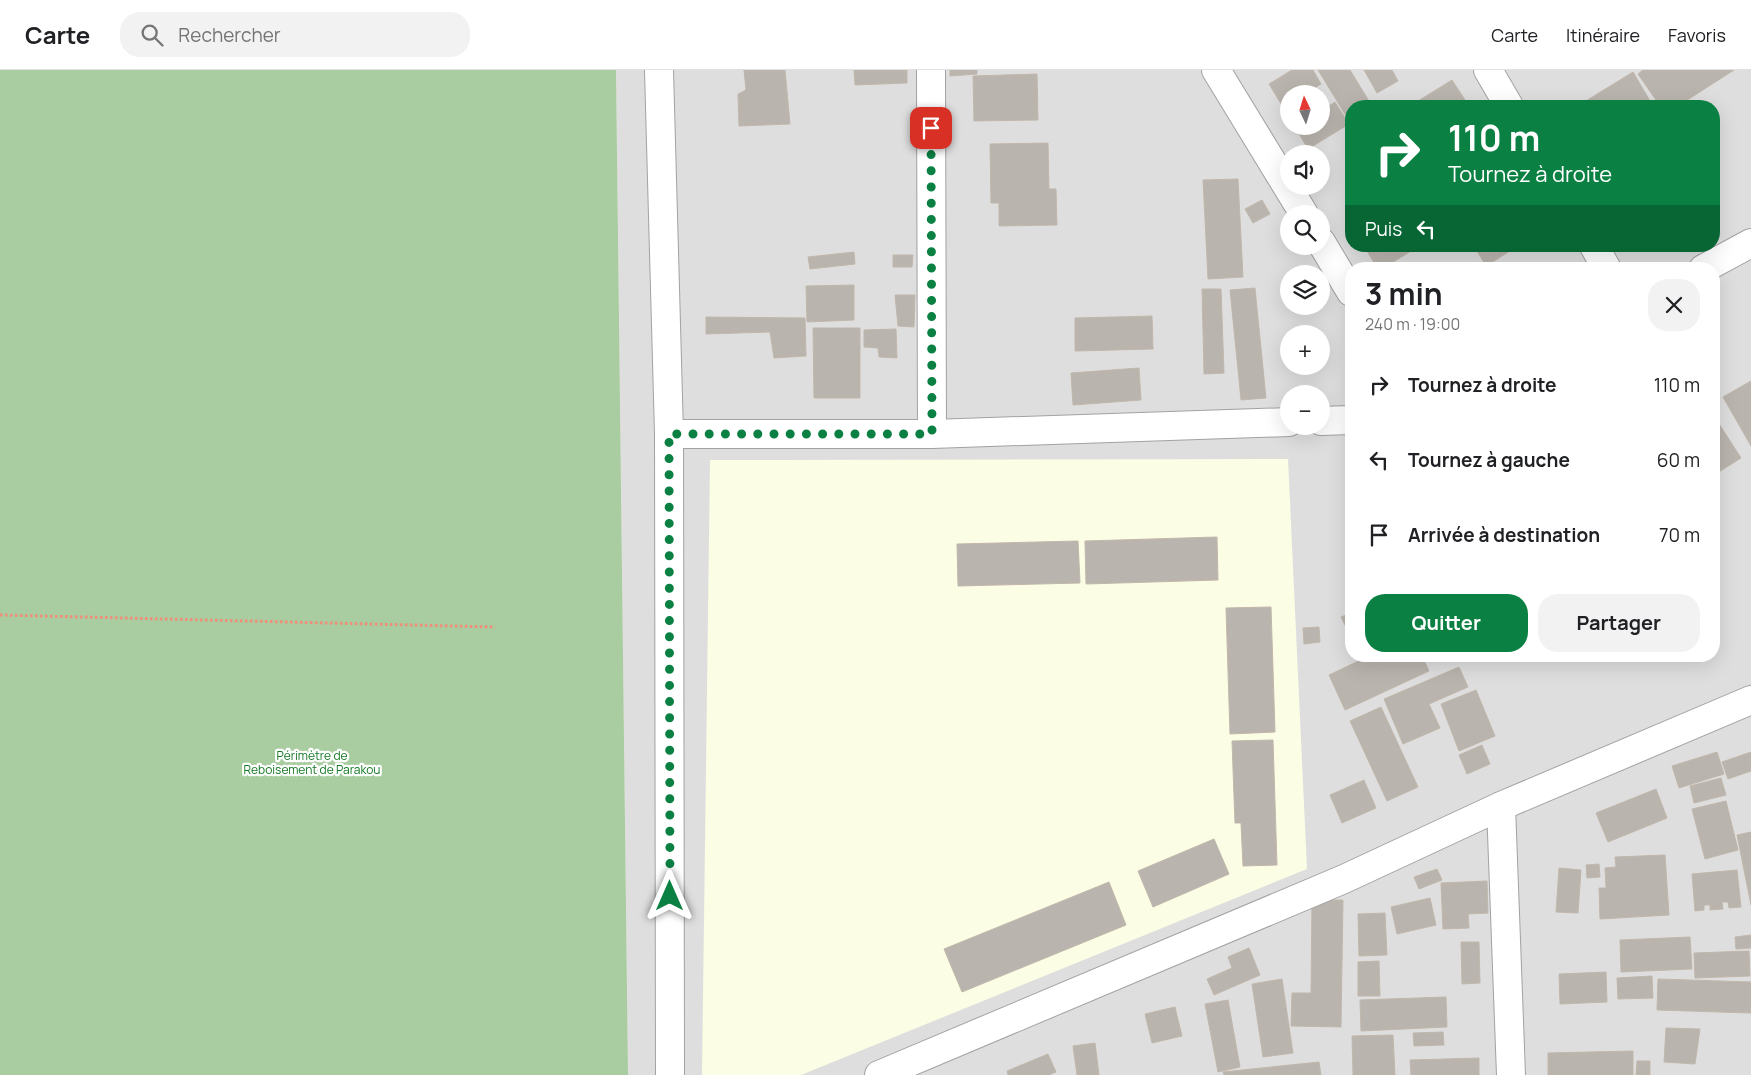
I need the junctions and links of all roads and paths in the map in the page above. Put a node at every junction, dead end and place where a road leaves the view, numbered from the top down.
1 (660, 70) edge
2 (931, 70) edge
3 (1216, 70) edge
4 (1488, 70) edge
5 (1506, 100) edge
6 (1298, 205) edge
7 (1751, 243) edge
8 (1329, 255) edge
9 (1716, 262) edge
10 (1345, 282) edge
11 (1345, 420) edge
12 (1330, 421) edge
13 (1280, 422) edge
14 (669, 434) junction
15 (932, 434) junction
16 (0, 615) edge
17 (495, 627) dead end
18 (1751, 700) edge
19 (1501, 806) junction
20 (670, 1075) edge
21 (879, 1075) edge
22 (1511, 1075) edge

1 - 14 street
2 - 15 street
3 - 6 street
4 - 5 street
7 - 9 street
8 - 10 street
11 - 12 street
13 - 15 street
14 - 15 street
14 - 20 street
16 - 17 path
18 - 19 street
19 - 21 street
19 - 22 street

